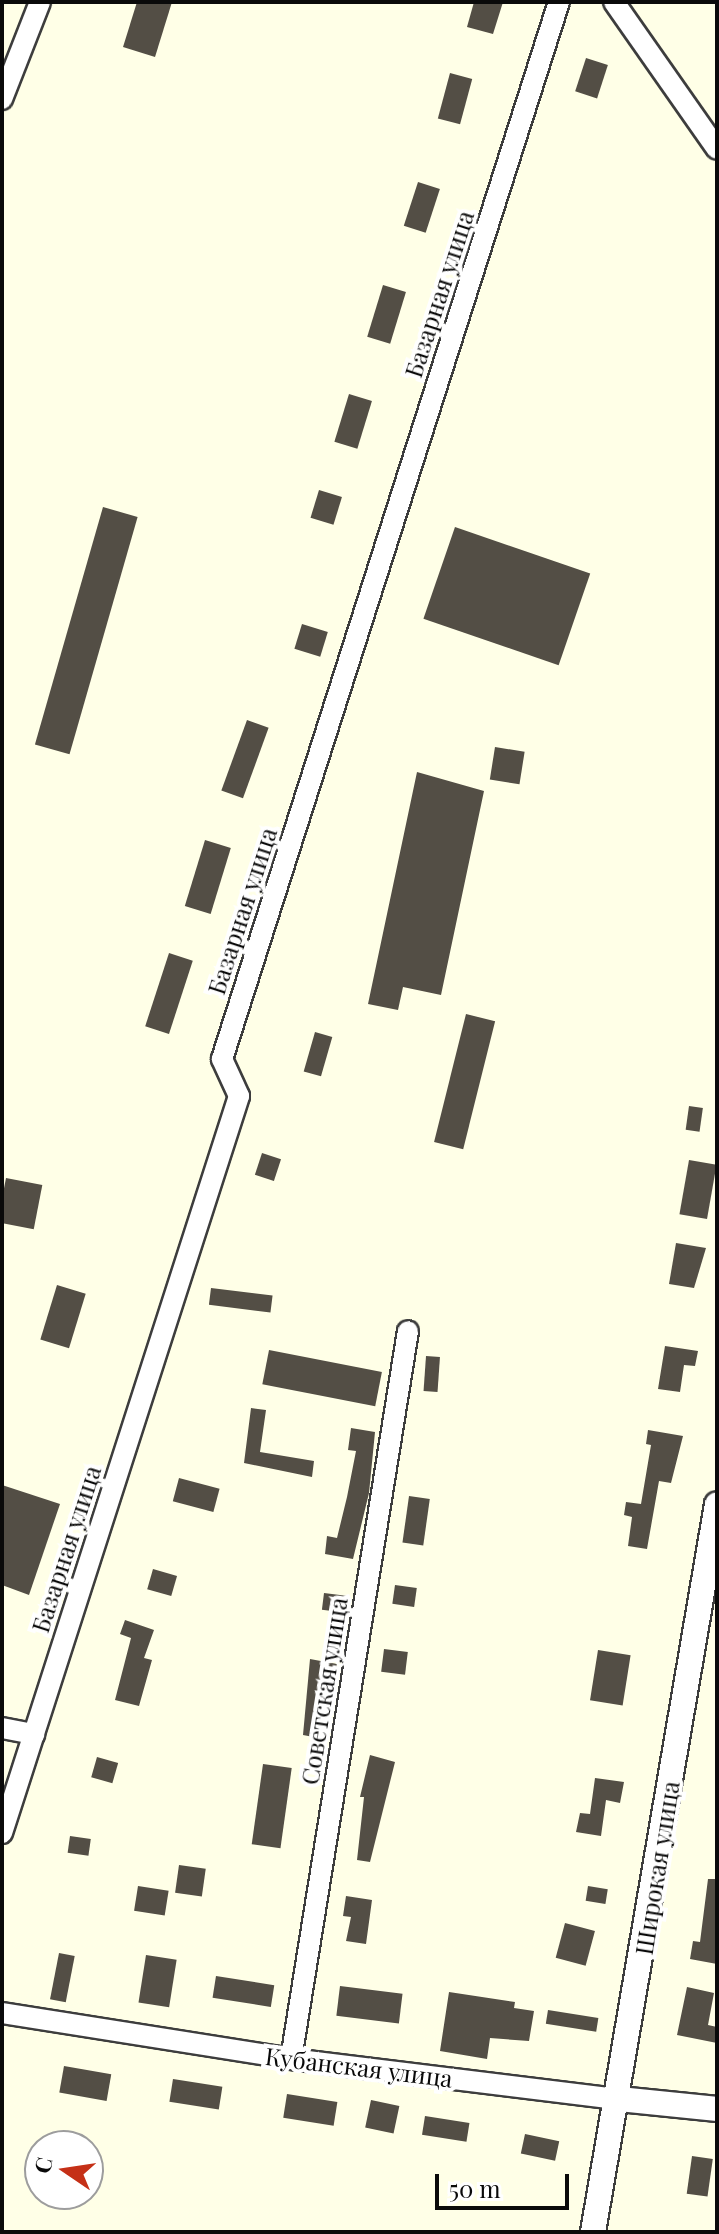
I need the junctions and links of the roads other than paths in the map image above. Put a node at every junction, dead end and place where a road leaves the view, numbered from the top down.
1 (40, 2) edge
2 (559, 2) edge
3 (614, 2) edge
4 (2, 99) edge
5 (717, 149) edge
6 (408, 1331) dead end
7 (717, 1504) edge
8 (2, 1728) edge
9 (34, 1734) junction
10 (2, 1833) edge
11 (2, 2013) edge
12 (291, 2059) junction
13 (619, 2099) junction
14 (717, 2109) edge
15 (593, 2232) edge

1 - 4 street
2 - 9 street, Базарная улица
3 - 5 street
6 - 12 street, Советская улица
7 - 13 street, Широкая улица
8 - 9 street
9 - 10 street, Базарная улица
11 - 12 street, Кубанская улица
12 - 13 street, Кубанская улица
13 - 14 street, Кубанская улица
13 - 15 street, Широкая улица

